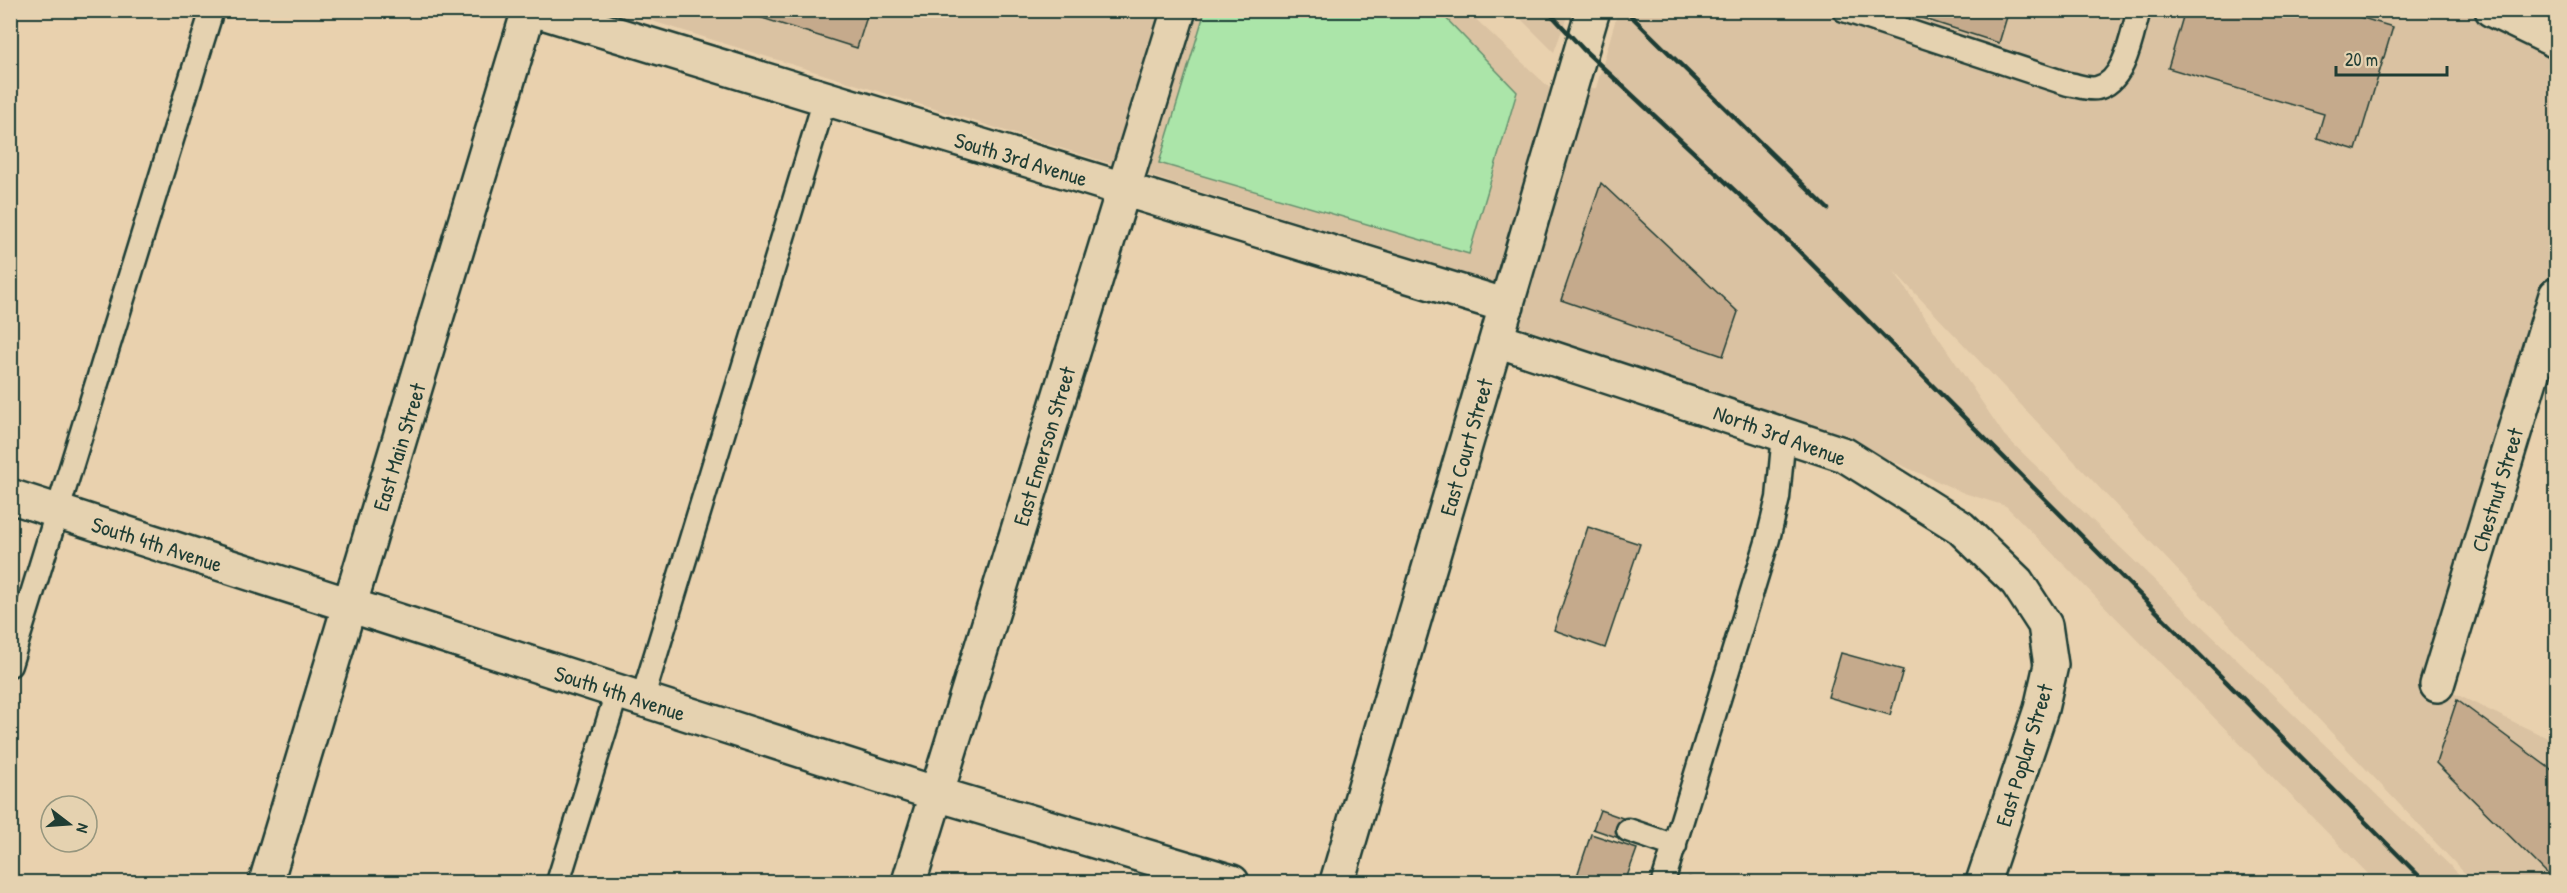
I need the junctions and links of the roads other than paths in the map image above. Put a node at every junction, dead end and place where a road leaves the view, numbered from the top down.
1 (212, 10) edge
2 (529, 10) edge
3 (536, 10) edge
4 (1179, 10) edge
5 (1593, 10) edge
6 (1844, 10) edge
7 (2139, 10) edge
8 (2492, 10) edge
9 (2556, 41) edge
10 (825, 99) junction
11 (1123, 191) junction
12 (2556, 295) edge
13 (1508, 306) junction
14 (1497, 340) junction
15 (1784, 434) junction
16 (10, 496) edge
17 (57, 512) junction
18 (351, 607) junction
19 (2045, 626) joint
20 (10, 665) edge
21 (2437, 685) dead end
22 (630, 696) junction
23 (937, 794) junction
24 (1629, 830) dead end
25 (1675, 846) junction
26 (266, 882) edge
27 (558, 882) edge
28 (909, 882) edge
29 (1232, 882) edge
30 (1337, 882) edge
31 (1663, 882) edge
32 (1983, 882) edge

1 - 17 lane
2 - 18 street, East Main Street
3 - 10 street, South 3rd Avenue
4 - 11 street, East Emerson Street
5 - 13 street, East Court Street
6 - 7 lane
8 - 9 street
10 - 11 street, South 3rd Avenue
10 - 22 lane
11 - 13 street, South 3rd Avenue
11 - 23 street, East Emerson Street
12 - 21 street, Chestnut Street
13 - 14 street, East Court Street
14 - 15 street, North 3rd Avenue
14 - 30 street, East Court Street
15 - 19 street, North 3rd Avenue
15 - 25 lane
16 - 17 street, South 4th Avenue
17 - 18 street, South 4th Avenue
17 - 20 lane
18 - 22 street, South 4th Avenue
18 - 26 street, East Main Street
19 - 32 street, East Poplar Street
22 - 23 street, South 4th Avenue
22 - 27 lane
23 - 28 street, East Emerson Street
23 - 29 street, South 4th Avenue
24 - 25 lane
25 - 31 lane

